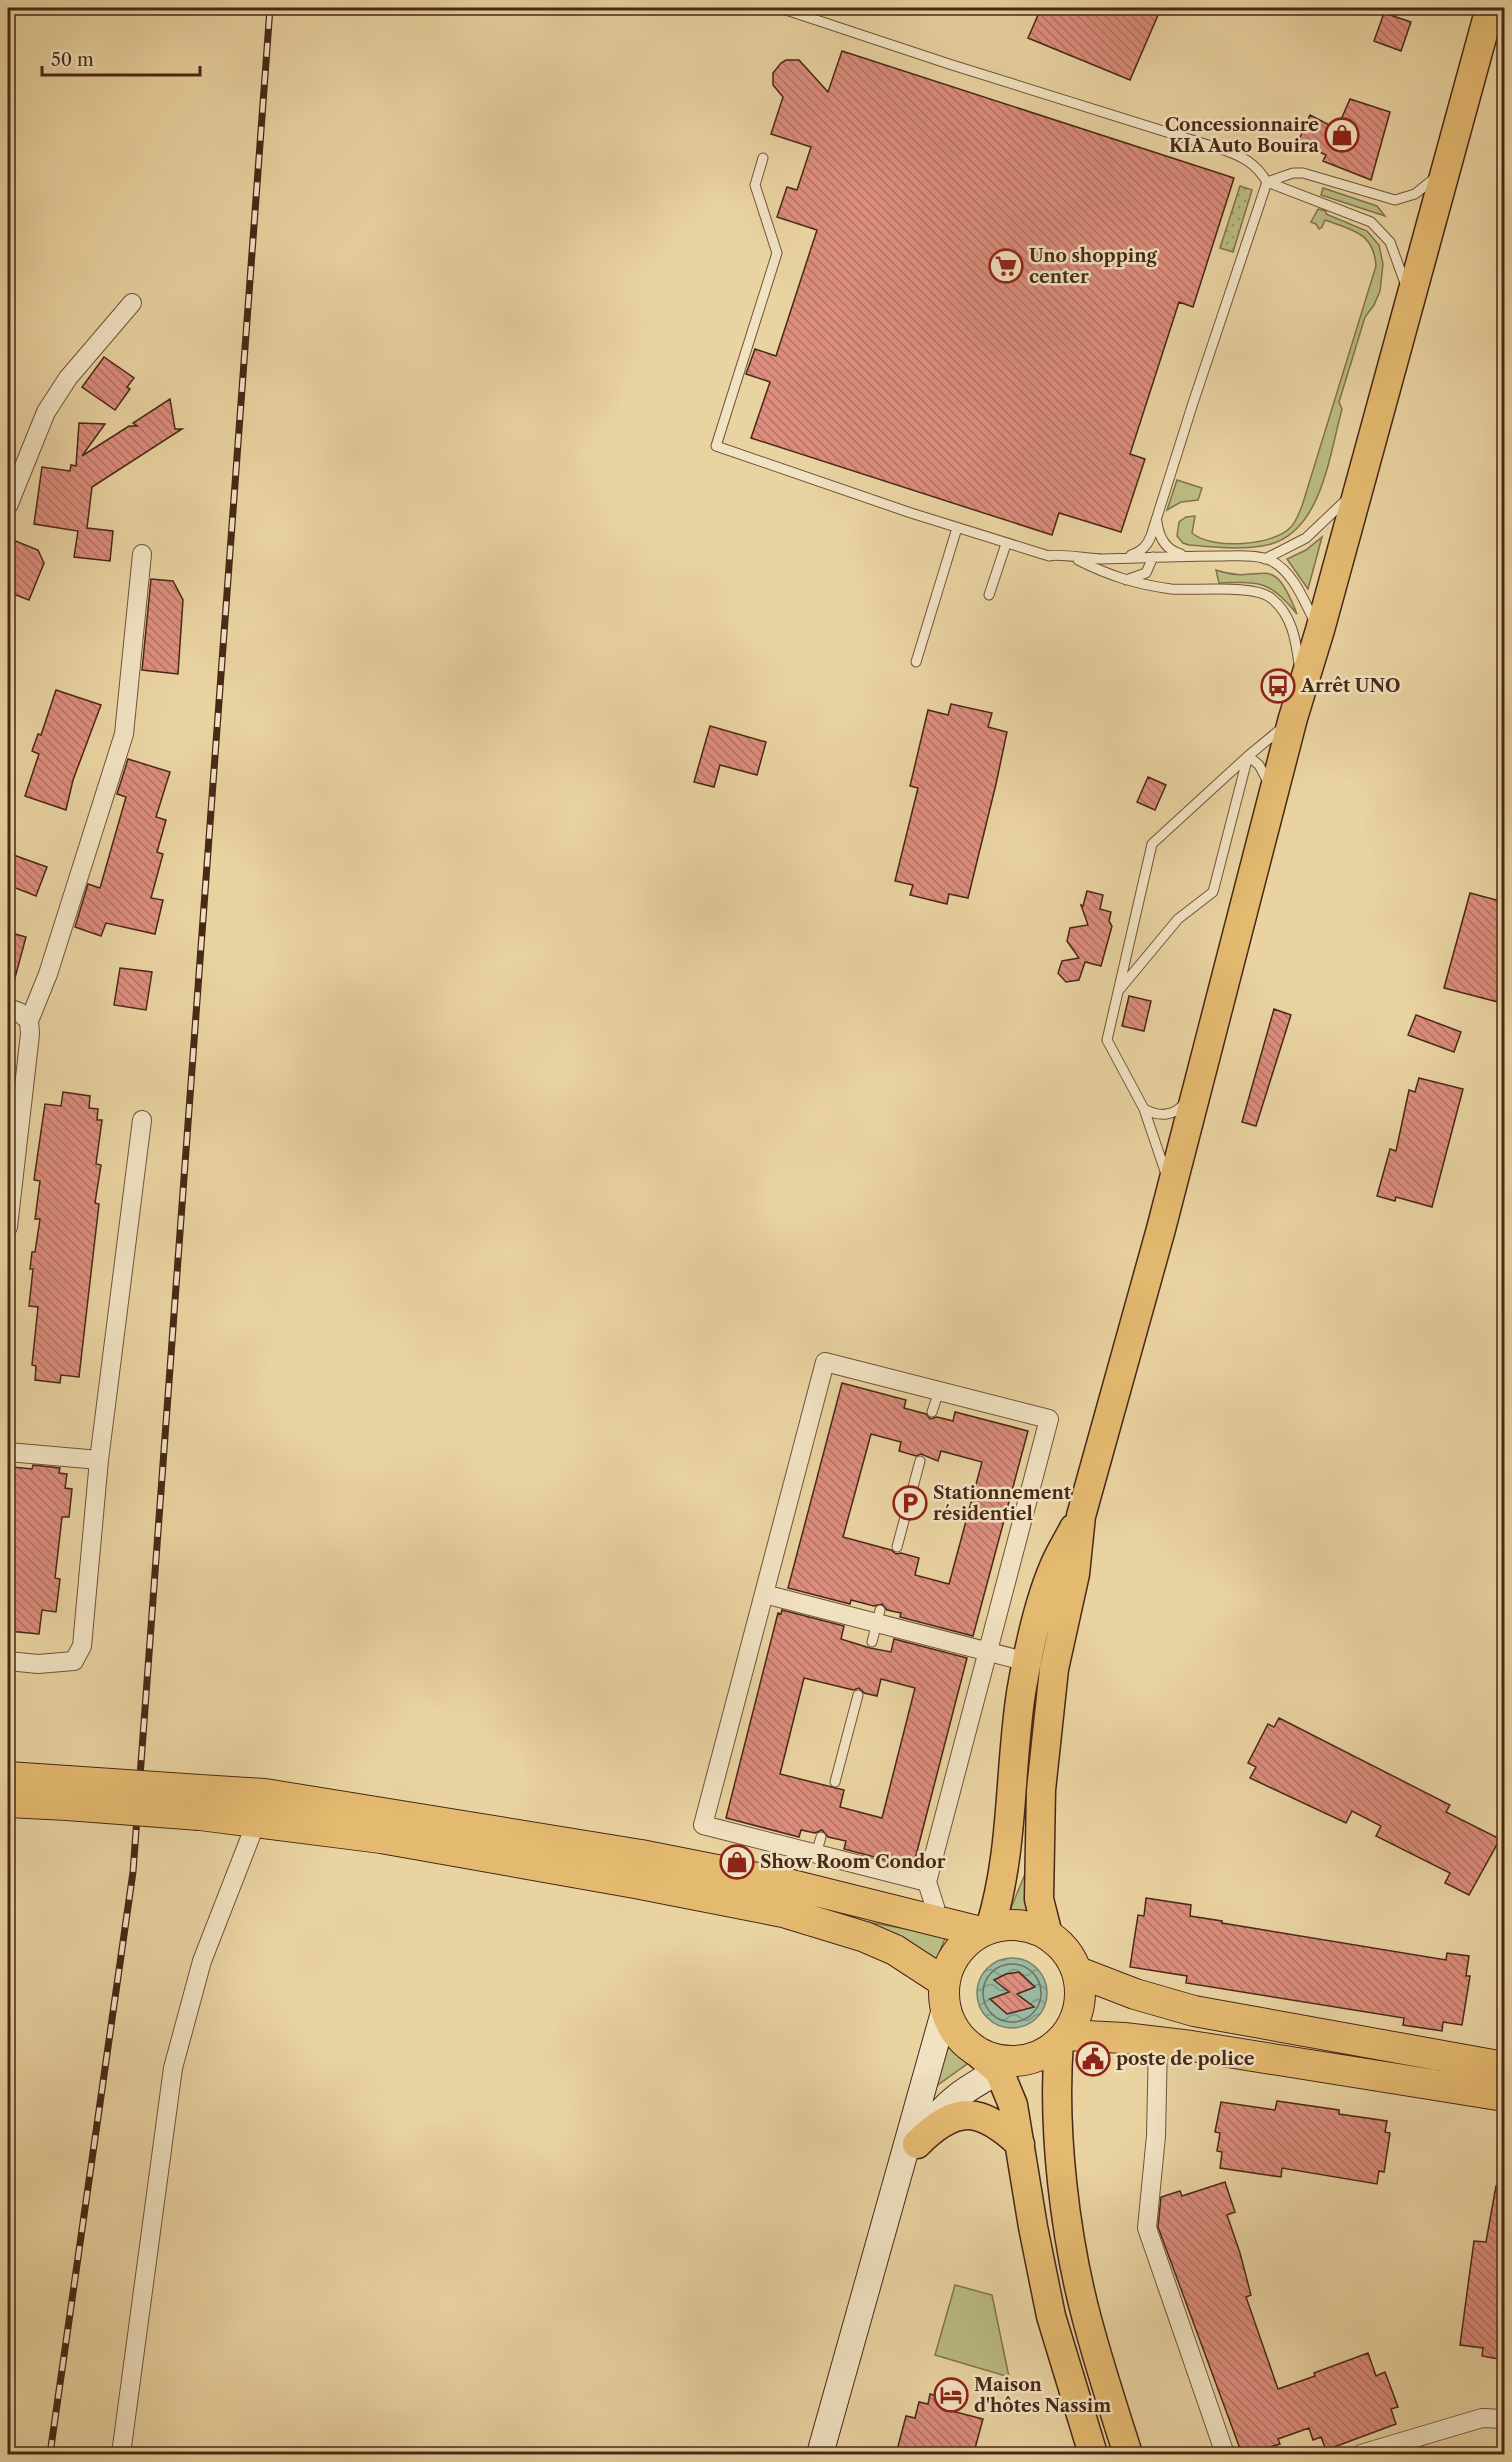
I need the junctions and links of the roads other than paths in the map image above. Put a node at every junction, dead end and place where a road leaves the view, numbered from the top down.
1 (780, 8) edge
2 (1490, 8) edge
3 (763, 158) dead end
4 (1445, 169) junction
5 (1267, 182) junction
6 (1410, 298) junction
7 (132, 303) dead end
8 (1358, 489) junction
9 (8, 506) edge
10 (1157, 516) junction
11 (957, 528) junction
12 (1006, 544) junction
13 (142, 554) dead end
14 (1184, 555) junction
15 (1153, 557) junction
16 (1075, 558) junction
17 (1264, 558) junction
18 (1120, 559) junction
19 (1123, 580) junction
20 (989, 595) dead end
21 (1320, 630) junction
22 (915, 662) dead end
23 (1302, 688) junction
24 (1293, 718) junction
25 (1248, 756) junction
26 (1271, 803) junction
27 (1118, 992) junction
28 (8, 1008) edge
29 (29, 1022) junction
30 (1198, 1086) junction
31 (1144, 1109) junction
32 (142, 1120) dead end
33 (1171, 1190) junction
34 (8, 1227) edge
35 (939, 1391) junction
36 (933, 1412) dead end
37 (8, 1452) edge
38 (99, 1460) junction
39 (920, 1461) dead end
40 (1081, 1516) junction
41 (897, 1547) dead end
42 (764, 1594) junction
43 (879, 1617) junction
44 (872, 1642) dead end
45 (987, 1652) junction
46 (8, 1662) edge
47 (1028, 1662) junction
48 (858, 1695) dead end
49 (8, 1777) edge
50 (835, 1782) dead end
51 (67, 1793) junction
52 (265, 1794) junction
53 (8, 1802) edge
54 (200, 1803) junction
55 (257, 1822) junction
56 (927, 1896) junction
57 (985, 1930) junction
58 (1048, 1935) junction
59 (1078, 1972) junction
60 (944, 1996) junction
61 (1063, 2038) junction
62 (1158, 2042) junction
63 (998, 2062) junction
64 (1504, 2067) edge
65 (1504, 2096) edge
66 (917, 2144) junction
67 (1020, 2144) junction
68 (894, 2189) junction
69 (1504, 2419) edge
70 (121, 2454) edge
71 (820, 2454) edge
72 (1093, 2454) edge
73 (1128, 2454) edge
74 (1225, 2454) edge
75 (1362, 2454) edge

1 - 5 lane
2 - 4 main road
3 - 11 lane
4 - 5 lane
4 - 6 main road
5 - 6 lane
5 - 10 lane
6 - 8 main road
7 - 9 street
8 - 17 lane
8 - 21 main road
10 - 14 lane
10 - 18 lane
11 - 12 lane
11 - 22 lane
12 - 16 lane
12 - 20 lane
13 - 29 street
14 - 15 lane
14 - 17 lane
15 - 18 lane
15 - 19 lane
16 - 18 lane
16 - 19 lane
17 - 21 lane
19 - 23 lane
21 - 23 main road
23 - 24 main road
24 - 25 lane
24 - 26 main road
25 - 26 lane
25 - 27 lane
25 - 27 lane
26 - 30 main road
27 - 31 lane
28 - 29 street
29 - 34 street
30 - 31 lane
30 - 33 main road
31 - 33 lane
32 - 38 street
33 - 40 main road
35 - 36 lane
35 - 42 street
35 - 45 street
37 - 38 street
38 - 46 street
39 - 41 lane
40 - 47 main road
40 - 58 main road
42 - 43 street
42 - 56 street
43 - 44 lane
43 - 45 street
45 - 47 street
45 - 56 street
47 - 57 main road
48 - 50 lane
49 - 51 highway
51 - 53 highway
51 - 54 highway, bridge
52 - 54 highway
52 - 55 street
52 - 56 highway
54 - 55 highway
55 - 60 highway
55 - 70 street
56 - 57 highway
57 - 58 highway
57 - 60 highway
58 - 59 highway
59 - 61 highway
59 - 64 highway
60 - 63 highway
60 - 68 main road
61 - 62 highway
61 - 63 highway
61 - 73 main road
62 - 65 highway
62 - 74 street
63 - 66 main road
63 - 67 main road
66 - 67 main road
66 - 68 main road
67 - 72 main road
68 - 71 main road
69 - 75 street

